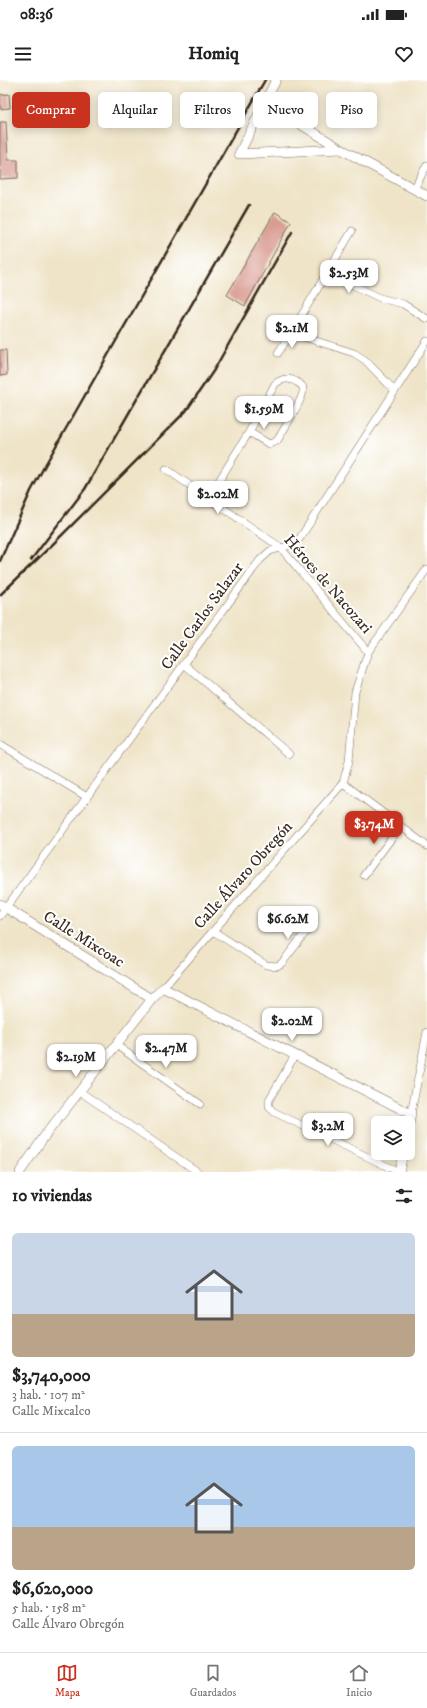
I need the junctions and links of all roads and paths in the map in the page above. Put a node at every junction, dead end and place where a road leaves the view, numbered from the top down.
1 (276, 80) edge
2 (269, 92) edge
3 (253, 125) edge
4 (307, 128) edge
5 (341, 149) junction
6 (427, 165) edge
7 (414, 189) junction
8 (427, 196) edge
9 (352, 231) dead end
10 (326, 272) junction
11 (427, 319) edge
12 (291, 333) junction
13 (427, 341) edge
14 (278, 353) dead end
15 (395, 391) junction
16 (249, 432) junction
17 (166, 469) dead end
18 (209, 498) junction
19 (280, 547) junction
20 (427, 569) edge
21 (368, 652) junction
22 (184, 664) junction
23 (0, 744) edge
24 (289, 754) dead end
25 (343, 783) junction
26 (87, 797) junction
27 (400, 827) junction
28 (427, 846) edge
29 (364, 875) dead end
30 (3, 906) edge
31 (0, 916) edge
32 (312, 924) dead end
33 (213, 932) junction
34 (163, 988) junction
35 (152, 999) junction
36 (427, 1033) edge
37 (116, 1045) junction
38 (295, 1055) junction
39 (79, 1091) junction
40 (200, 1104) dead end
41 (411, 1114) joint
42 (402, 1160) edge
43 (20, 1172) edge
44 (198, 1172) edge
45 (399, 1172) edge

1 - 2 street
3 - 5 street
4 - 5 street
5 - 7 street
6 - 7 street
7 - 8 street
9 - 10 street
10 - 11 street
10 - 12 street
12 - 14 street
12 - 15 street
13 - 15 street, Calle Carlos Salazar
15 - 19 street, Calle Carlos Salazar
16 - 16 street
16 - 18 street
17 - 18 street, Héroes de Nacozari
18 - 19 street, Héroes de Nacozari
19 - 21 street, Héroes de Nacozari
19 - 22 street, Calle Carlos Salazar
20 - 21 street, Calle Álvaro Obregón
21 - 25 street, Calle Álvaro Obregón
22 - 24 street
22 - 26 street, Calle Carlos Salazar
23 - 26 street
25 - 27 street
25 - 33 street, Calle Álvaro Obregón
26 - 30 street, Calle Carlos Salazar
27 - 28 street
27 - 29 street
30 - 31 street, Calle Carlos Salazar
30 - 35 street, Calle Mixcoac
32 - 33 street
33 - 34 street, Calle Álvaro Obregón
34 - 35 street, Calle Álvaro Obregón
34 - 38 street
35 - 37 street, Calle Álvaro Obregón
36 - 41 street
37 - 39 street, Calle Álvaro Obregón
37 - 40 street
38 - 41 street
38 - 45 street
39 - 43 street, Calle Álvaro Obregón
39 - 44 street
42 - 45 street

